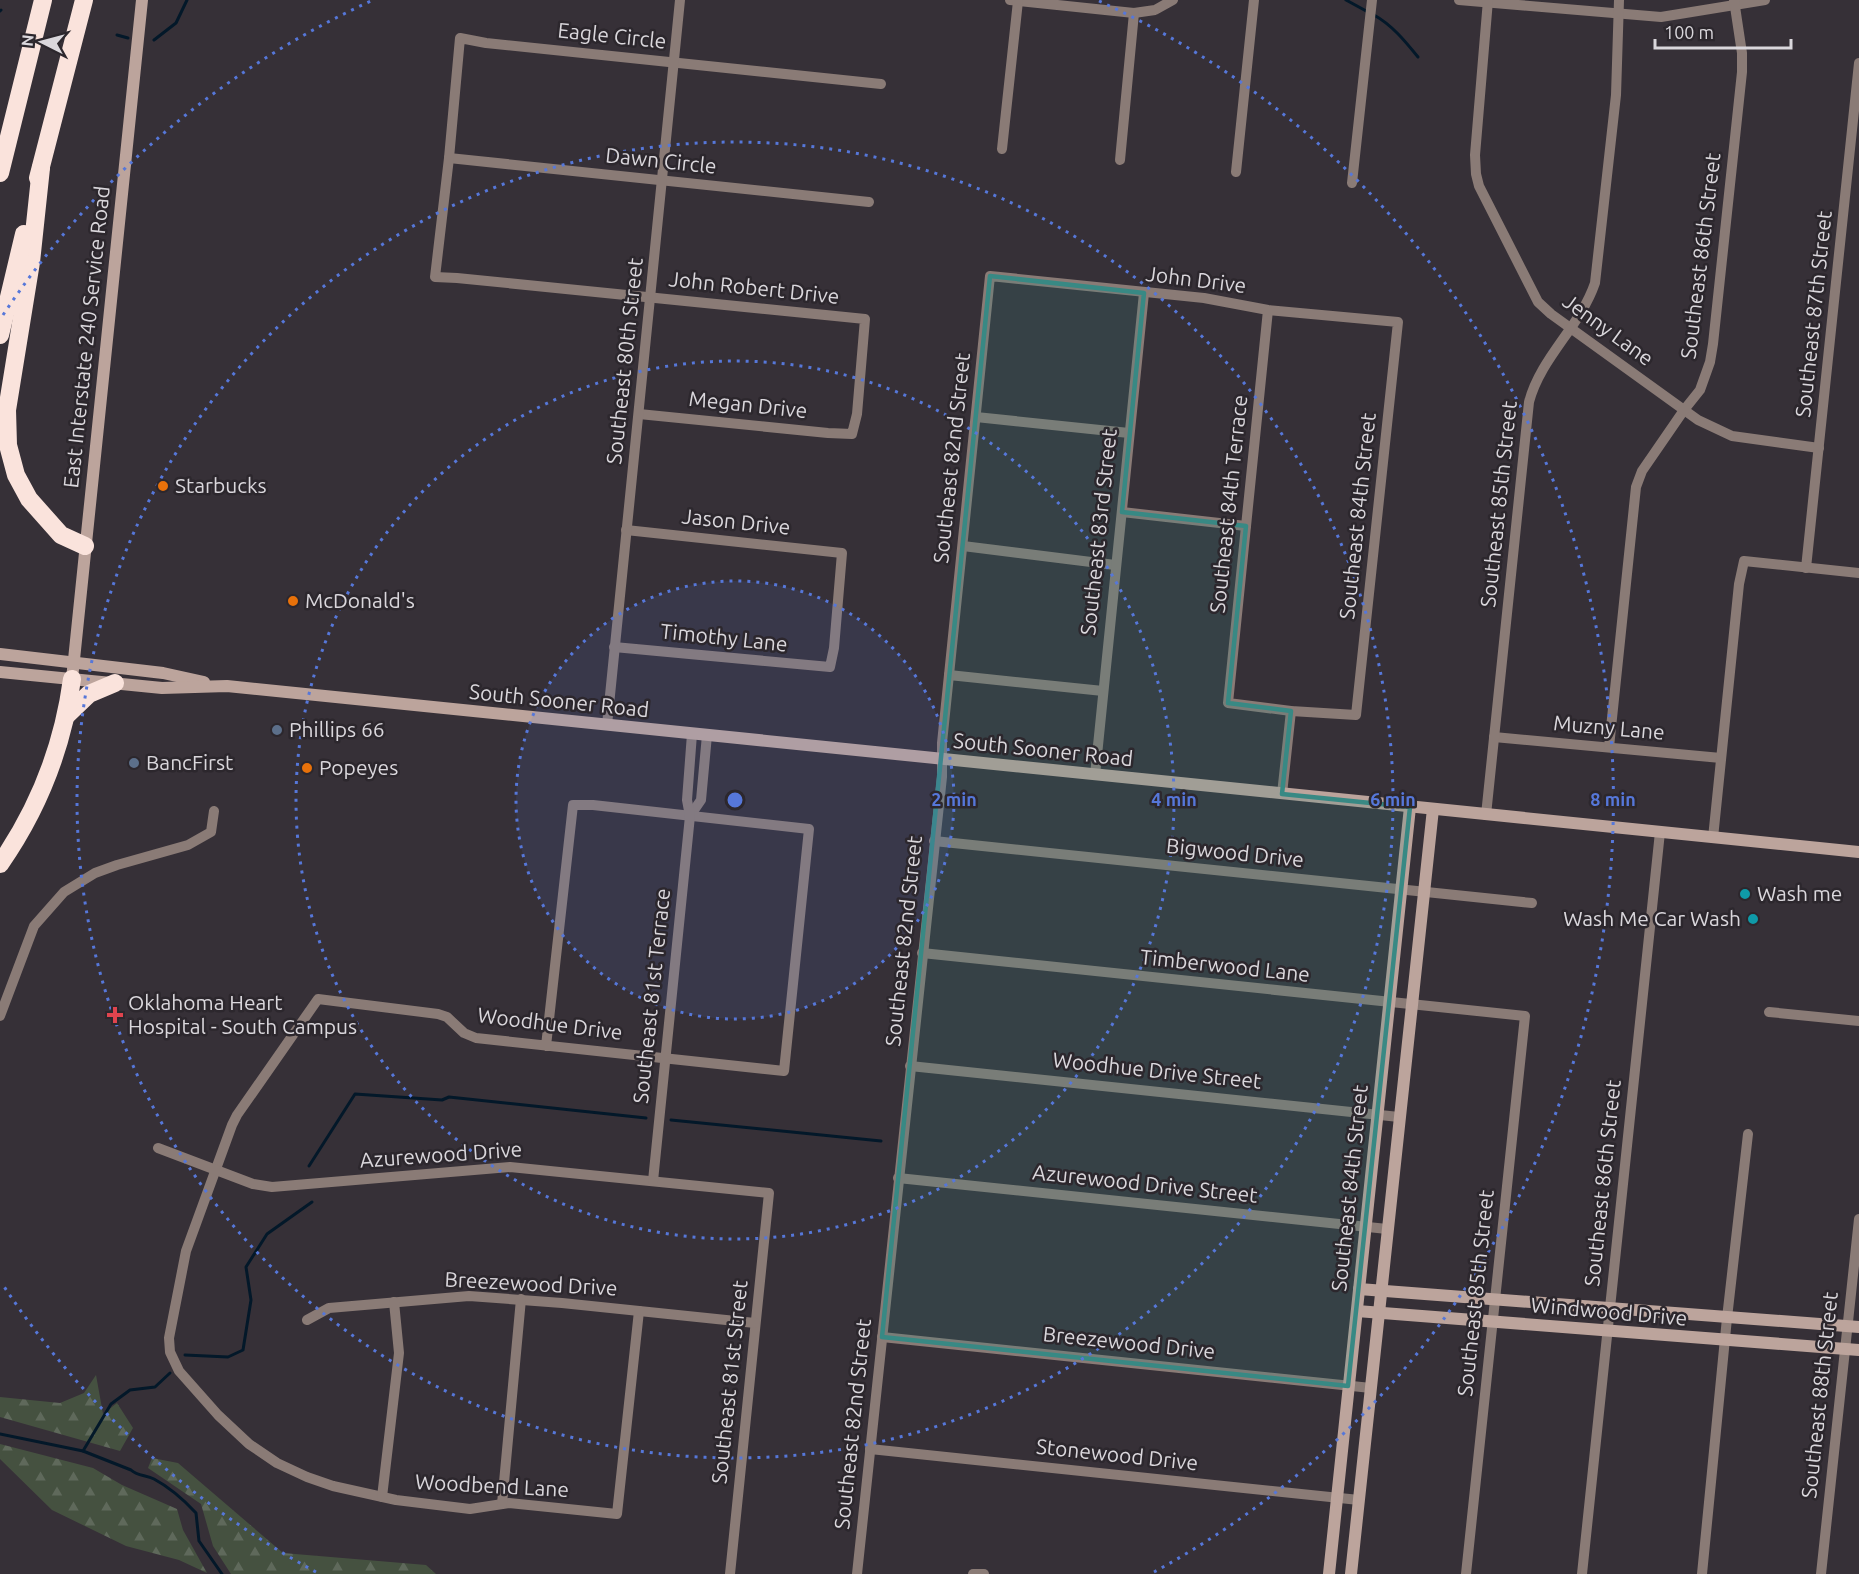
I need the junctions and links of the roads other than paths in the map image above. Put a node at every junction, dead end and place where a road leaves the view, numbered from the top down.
1 (43, 0) edge
2 (84, 0) edge
3 (142, 0) edge
4 (680, 0) edge
5 (1010, 0) edge
6 (1173, 0) edge
7 (1254, 0) edge
8 (1372, 0) edge
9 (1459, 0) edge
10 (1619, 0) edge
11 (1766, 0) edge
12 (1018, 1) edge
13 (1488, 1) edge
14 (1734, 3) edge
15 (1134, 13) junction
16 (1618, 15) junction
17 (674, 62) junction
18 (1859, 63) edge
19 (881, 84) dead end
20 (1002, 148) dead end
21 (449, 158) junction
22 (1120, 160) dead end
23 (41, 168) junction
24 (1236, 172) dead end
25 (0, 173) edge
26 (663, 181) junction
27 (1352, 183) dead end
28 (869, 202) dead end
29 (990, 276) joint
30 (1144, 293) junction
31 (651, 298) junction
32 (1268, 310) junction
33 (1398, 322) joint
34 (1571, 329) junction
35 (0, 335) edge
36 (1683, 410) junction
37 (639, 414) junction
38 (976, 417) junction
39 (1129, 433) junction
40 (852, 434) joint
41 (1820, 448) junction
42 (1122, 512) junction
43 (1246, 526) junction
44 (626, 530) junction
45 (85, 546) junction
46 (963, 546) junction
47 (1115, 565) junction
48 (1806, 568) junction
49 (1859, 573) edge
50 (614, 647) junction
51 (0, 654) edge
52 (830, 668) joint
53 (74, 670) junction
54 (0, 672) edge
55 (949, 675) junction
56 (115, 683) junction
57 (223, 686) junction
58 (1103, 691) junction
59 (1291, 711) junction
60 (66, 716) junction
61 (607, 725) junction
62 (692, 734) junction
63 (707, 735) junction
64 (1494, 737) junction
65 (1609, 747) junction
66 (1721, 758) junction
67 (942, 760) junction
68 (1095, 775) junction
69 (1282, 794) junction
70 (1410, 807) junction
71 (1433, 809) junction
72 (214, 811) dead end
73 (1486, 815) junction
74 (690, 816) junction
75 (1660, 832) junction
76 (1713, 838) junction
77 (934, 841) junction
78 (1859, 852) edge
79 (0, 864) edge
80 (1401, 890) junction
81 (1425, 892) junction
82 (1532, 903) dead end
83 (922, 954) junction
84 (318, 999) joint
85 (1390, 1003) junction
86 (1413, 1005) junction
87 (1769, 1012) dead end
88 (0, 1016) edge
89 (1525, 1016) joint
90 (1859, 1021) edge
91 (546, 1046) junction
92 (665, 1058) junction
93 (910, 1066) junction
94 (1377, 1115) junction
95 (1399, 1117) junction
96 (1748, 1134) dead end
97 (158, 1148) dead end
98 (216, 1170) junction
99 (898, 1178) junction
100 (652, 1181) junction
101 (769, 1193) joint
102 (1859, 1220) edge
103 (1365, 1227) junction
104 (1387, 1229) junction
105 (1359, 1289) junction
106 (1382, 1291) junction
107 (521, 1299) junction
108 (1495, 1299) junction
109 (394, 1302) junction
110 (1610, 1308) junction
111 (639, 1311) junction
112 (1357, 1311) junction
113 (1379, 1314) junction
114 (1727, 1318) junction
115 (307, 1320) dead end
116 (1493, 1322) junction
117 (755, 1323) junction
118 (1853, 1327) edge
119 (1607, 1331) junction
120 (882, 1337) junction
121 (1725, 1341) junction
122 (1845, 1349) junction
123 (1859, 1350) edge
124 (1348, 1386) junction
125 (1371, 1388) junction
126 (870, 1449) junction
127 (382, 1497) junction
128 (1337, 1498) junction
129 (1359, 1500) junction
130 (501, 1504) junction
131 (730, 1574) edge
132 (857, 1574) edge
133 (1329, 1574) edge
134 (1352, 1574) edge
135 (1466, 1574) edge
136 (1582, 1574) edge
137 (1702, 1574) edge
138 (1821, 1574) edge

1 - 25 highway
2 - 23 highway
3 - 45 street, East Interstate 240 Service Road
4 - 17 street, Southeast 80th Street
5 - 12 street
6 - 15 street
7 - 24 street
8 - 27 street
9 - 13 street
10 - 16 street, Southeast 85th Street
11 - 14 street
12 - 15 street
12 - 20 street
13 - 16 street
13 - 34 street, Jenny Lane
14 - 16 street
14 - 36 street, Southeast 86th Street
15 - 22 street
16 - 34 street, Southeast 85th Street
17 - 19 street, Eagle Circle
17 - 21 street, Eagle Circle
17 - 26 street, Southeast 80th Street
18 - 41 street, Southeast 87th Street
21 - 26 street, Dawn Circle
21 - 31 street, John Robert Drive
23 - 35 highway
23 - 45 highway
26 - 28 street, Dawn Circle
26 - 31 street, Southeast 80th Street
29 - 30 street, John Drive
29 - 38 street, Southeast 82nd Street
30 - 32 street, John Drive
30 - 39 street, Southeast 83rd Street
31 - 37 street, Southeast 80th Street
31 - 40 street, John Robert Drive
32 - 33 street, John Drive
32 - 43 street, Southeast 84th Terrace
33 - 59 street, Southeast 84th Street
34 - 36 street, Jenny Lane
34 - 64 street, Southeast 85th Street
36 - 41 street, Jenny Lane
36 - 65 street, Southeast 86th Street
37 - 40 street, Megan Drive
37 - 44 street, Southeast 80th Street
38 - 39 street
38 - 46 street, Southeast 82nd Street
39 - 42 street, Southeast 83rd Street
41 - 48 street, Southeast 87th Street
42 - 43 street
42 - 47 street, Southeast 83rd Street
43 - 59 street, Southeast 84th Terrace
44 - 50 street, Southeast 80th Street
44 - 52 street, Jason Drive
45 - 53 street, East Interstate 240 Service Road
46 - 47 street
46 - 55 street, Southeast 82nd Street
47 - 58 street, Southeast 83rd Street
48 - 49 street
48 - 66 street
50 - 52 street, Timothy Lane
50 - 61 street, Southeast 80th Street
51 - 53 street, South Sooner Road
53 - 54 street, South Sooner Road
53 - 56 street, South Sooner Road
53 - 57 street, South Sooner Road
53 - 60 highway
55 - 58 street
55 - 67 street, Southeast 82nd Street
56 - 57 street, South Sooner Road
56 - 60 highway
57 - 61 street, South Sooner Road
58 - 68 street, Southeast 83rd Street
59 - 69 street
60 - 79 highway
61 - 62 street, South Sooner Road
62 - 63 street, South Sooner Road
62 - 74 street, Southeast 81st Terrace
63 - 67 street, South Sooner Road
63 - 74 street, Southeast 81st Terrace
64 - 65 street, Muzny Lane
64 - 73 street, Southeast 85th Street
65 - 66 street, Muzny Lane
66 - 76 street
67 - 68 street, South Sooner Road
67 - 77 street, Southeast 82nd Street
68 - 69 street, South Sooner Road
69 - 70 street, South Sooner Road
70 - 71 street, South Sooner Road
70 - 80 street, Southeast 84th Street
71 - 73 street, South Sooner Road
71 - 81 street, Southeast 84th Street
72 - 88 street
73 - 75 street, South Sooner Road
74 - 91 street
74 - 92 street, Southeast 81st Terrace
74 - 92 street, Woodhue Drive
75 - 76 street, South Sooner Road
75 - 110 street, Southeast 86th Street
76 - 78 street, South Sooner Road
77 - 80 street, Bigwood Drive
77 - 83 street, Southeast 82nd Street
80 - 81 street, Bigwood Drive
80 - 85 street, Southeast 84th Street
81 - 82 street, Bigwood Drive
81 - 86 street, Southeast 84th Street
83 - 85 street, Timberwood Lane
83 - 93 street, Southeast 82nd Street
84 - 91 street, Woodhue Drive
84 - 98 street, Woodbend Lane
85 - 86 street, Timberwood Lane
85 - 94 street, Southeast 84th Street
86 - 89 street, Timberwood Lane
86 - 95 street, Southeast 84th Street
87 - 90 street
89 - 108 street, Southeast 85th Street
91 - 92 street, Woodhue Drive
92 - 100 street, Southeast 81st Terrace
93 - 94 street, Woodhue Drive Street
93 - 99 street, Southeast 82nd Street
94 - 95 street, Woodhue Drive Street
94 - 103 street, Southeast 84th Street
95 - 104 street, Southeast 84th Street
96 - 114 street
97 - 98 street, Azurewood Drive
98 - 100 street, Azurewood Drive
98 - 127 street, Woodbend Lane
99 - 103 street, Azurewood Drive Street
99 - 120 street, Southeast 82nd Street
100 - 101 street, Azurewood Drive
101 - 117 street, Southeast 81st Street
102 - 118 street, Southeast 88th Street
103 - 104 street, Azurewood Drive Street
103 - 105 street, Southeast 84th Street
104 - 106 street, Southeast 84th Street
105 - 106 street, Windwood Drive
105 - 112 street, Southeast 84th Street
106 - 108 street, Windwood Drive
106 - 113 street, Southeast 84th Street
107 - 109 street, Breezewood Drive
107 - 111 street, Breezewood Drive
107 - 130 street
108 - 110 street, Windwood Drive
108 - 116 street, Southeast 85th Street
109 - 115 street, Breezewood Drive
109 - 127 street
110 - 114 street, Windwood Drive
110 - 119 street, Southeast 86th Street
111 - 117 street, Breezewood Drive
111 - 130 street, Woodbend Lane
112 - 113 street, Windwood Drive
112 - 124 street, Southeast 84th Street
113 - 116 street, Windwood Drive
113 - 125 street, Southeast 84th Street
114 - 118 street, Windwood Drive
114 - 121 street
116 - 119 street, Windwood Drive
116 - 135 street, Southeast 85th Street
117 - 131 street, Southeast 81st Street
118 - 122 street, Southeast 88th Street
119 - 121 street, Windwood Drive
119 - 136 street, Southeast 86th Street
120 - 124 street, Breezewood Drive
120 - 126 street, Southeast 82nd Street
121 - 122 street, Windwood Drive
121 - 137 street
122 - 123 street, Windwood Drive
122 - 138 street, Southeast 88th Street
124 - 125 street, Breezewood Drive
124 - 128 street, Southeast 84th Street
125 - 129 street, Southeast 84th Street
126 - 128 street, Stonewood Drive
126 - 132 street, Southeast 82nd Street
127 - 130 street, Woodbend Lane
128 - 129 street, Stonewood Drive
128 - 133 street, Southeast 84th Street
129 - 134 street, Southeast 84th Street

